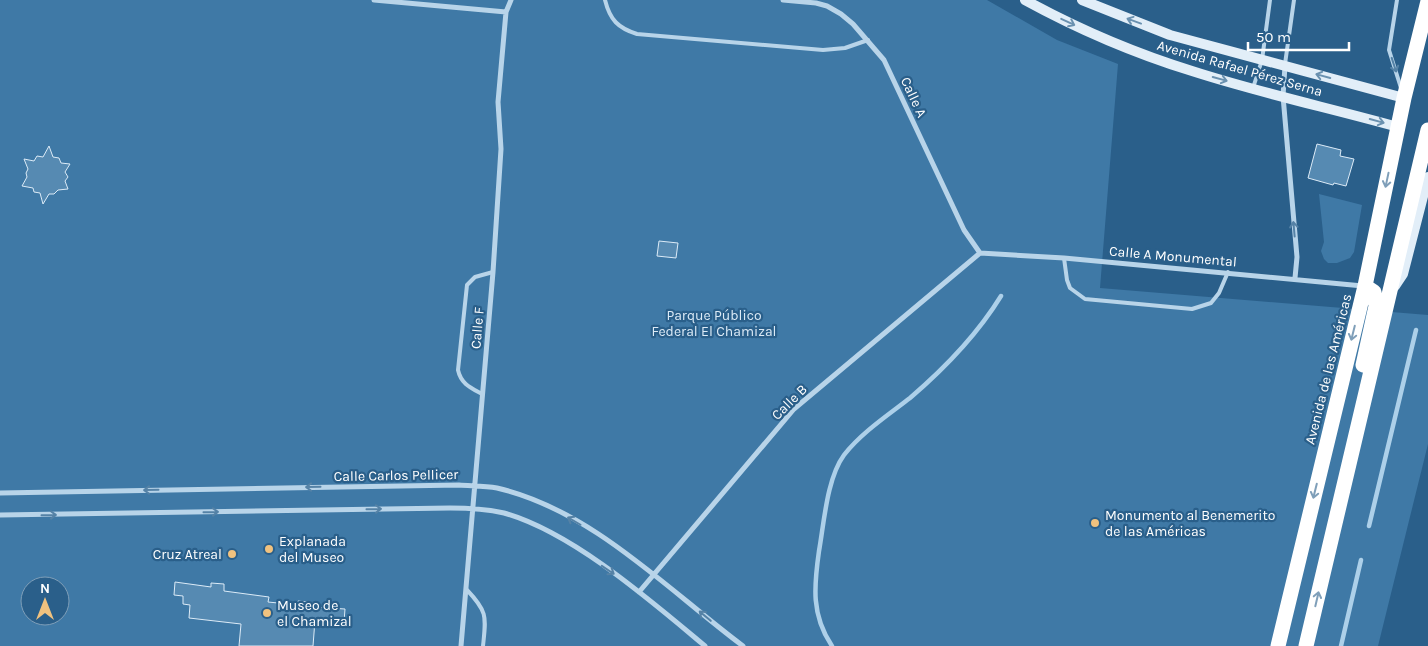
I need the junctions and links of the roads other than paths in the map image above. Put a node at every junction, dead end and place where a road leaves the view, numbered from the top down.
1 (374, 0) edge
2 (511, 0) edge
3 (605, 0) edge
4 (783, 0) edge
5 (1025, 0) edge
6 (1082, 0) edge
7 (1270, 0) edge
8 (1294, 0) edge
9 (1397, 0) edge
10 (1427, 2) edge
11 (506, 12) junction
12 (868, 40) junction
13 (1262, 60) junction
14 (1285, 66) junction
15 (1253, 88) junction
16 (1283, 96) junction
17 (1404, 98) junction
18 (1398, 127) junction
19 (1428, 130) edge
20 (1428, 178) edge
21 (980, 254) junction
22 (1064, 258) junction
23 (493, 272) junction
24 (1228, 272) junction
25 (1295, 278) junction
26 (1364, 286) junction
27 (1391, 290) junction
28 (482, 394) junction
29 (1353, 446) junction
30 (475, 486) junction
31 (0, 493) edge
32 (473, 509) junction
33 (0, 515) edge
34 (655, 574) junction
35 (467, 590) junction
36 (639, 592) junction
37 (462, 646) edge
38 (483, 646) edge
39 (705, 646) edge
40 (743, 646) edge
41 (1278, 646) edge
42 (1306, 646) edge

1 - 11 street
2 - 11 street
3 - 12 lane
4 - 12 street, Calle A
5 -> 15 main road, Avenida Rafael Pérez Serna
13 -> 6 main road, Avenida Rafael Pérez Serna
7 - 13 lane
8 - 14 lane
9 -> 17 lane
10 - 17 highway, Avenida de las Américas
11 - 23 street, Calle F
12 - 21 street, Calle A
13 - 14 main road, Avenida Rafael Pérez Serna
13 - 15 lane
14 - 16 street
17 -> 14 main road, Avenida Rafael Pérez Serna
15 - 16 main road, Avenida Rafael Pérez Serna
16 -> 18 main road, Avenida Rafael Pérez Serna
25 -> 16 street
17 - 18 highway, Avenida de las Américas
18 -> 26 highway, Avenida de las Américas
19 - 27 highway
20 - 27 main road
21 - 22 street, Calle A Monumental
21 - 34 street, Calle B
22 - 24 street, Calle A Monumental
22 - 24 lane
23 - 28 street, Calle F
23 - 28 lane
24 - 25 street, Calle A Monumental
25 - 26 street, Calle A Monumental
26 - 29 highway
26 -> 41 highway, Avenida de las Américas
27 - 29 highway
28 - 30 street, Calle F
42 -> 29 highway
30 -> 31 street, Calle Carlos Pellicer
30 - 32 street, Calle F
34 -> 30 street, Calle Carlos Pellicer
33 -> 32 street
32 - 35 street, Calle F
32 -> 36 street
34 - 36 street, Calle B
40 -> 34 street, Calle Carlos Pellicer
35 - 37 street, Calle F
35 - 38 lane
36 - 39 street

